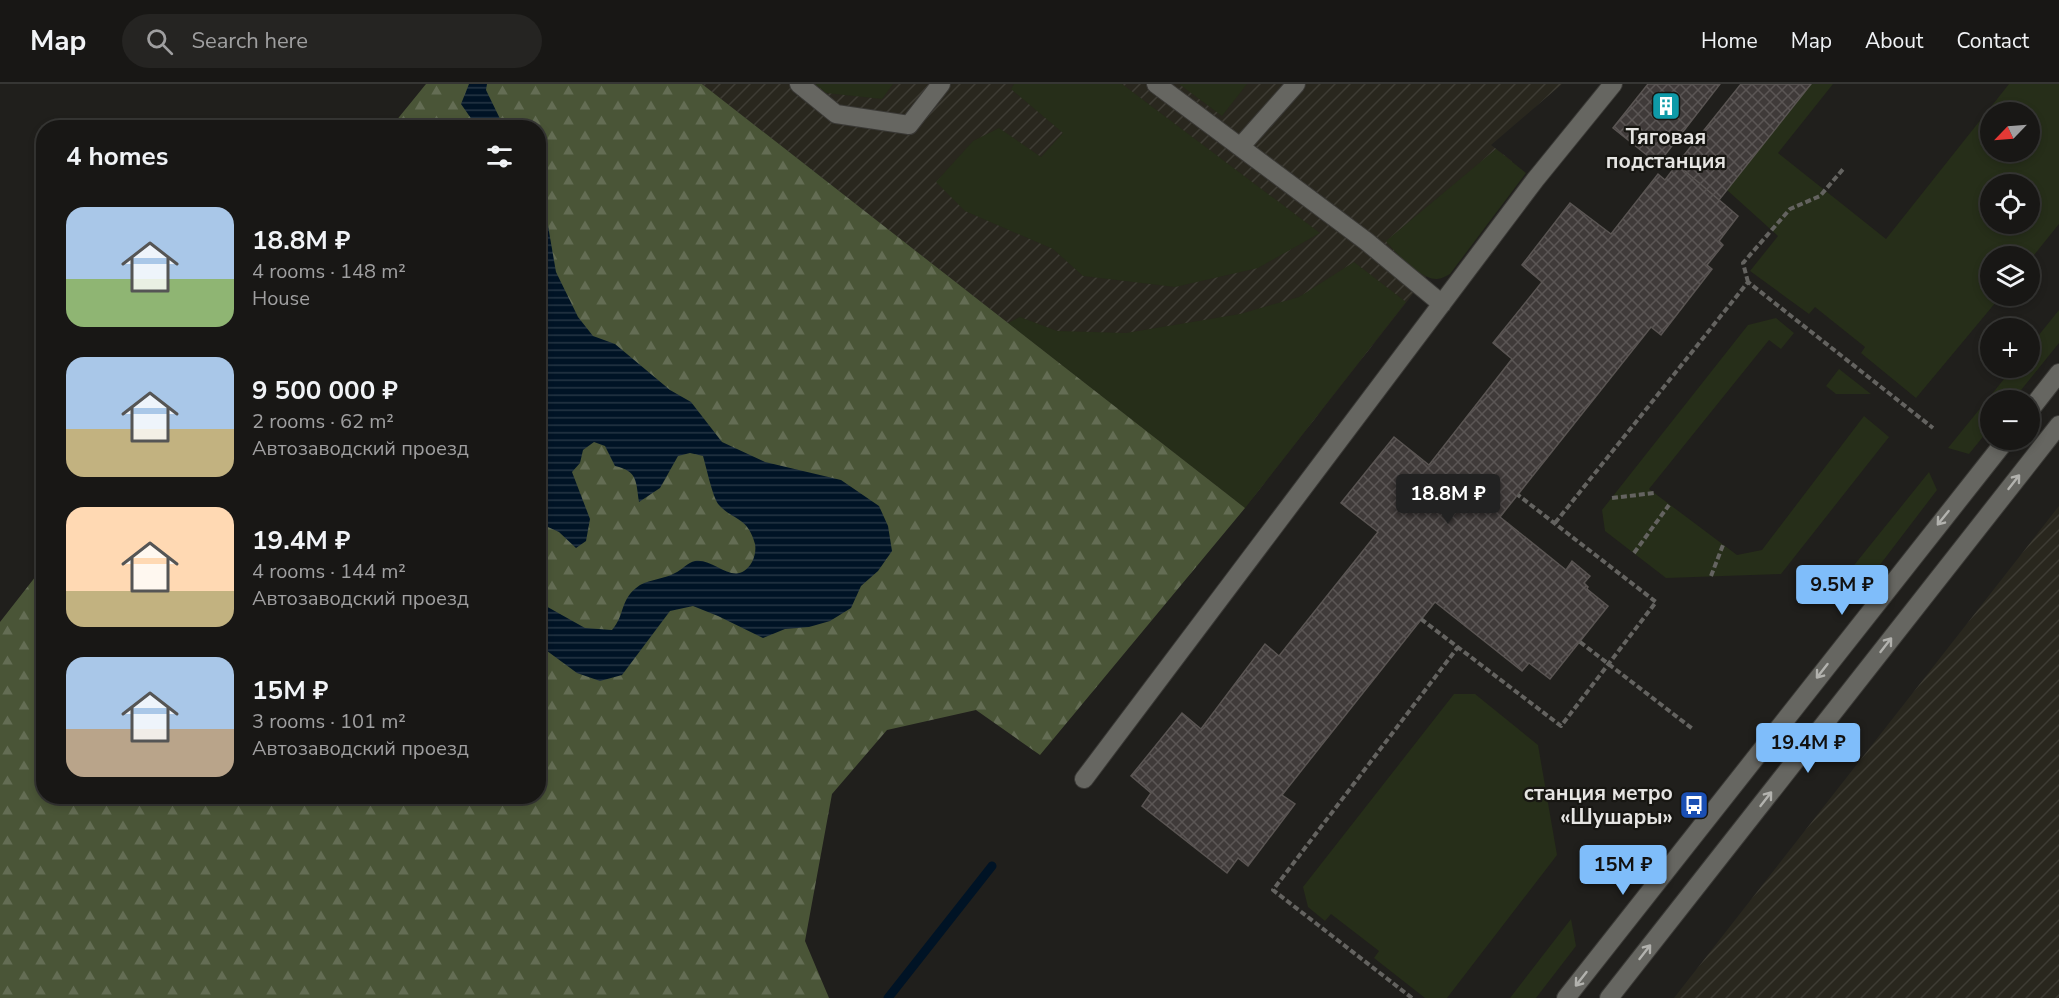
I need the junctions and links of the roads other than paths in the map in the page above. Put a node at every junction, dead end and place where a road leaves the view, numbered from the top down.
1 (799, 84) edge
2 (941, 84) edge
3 (1156, 84) edge
4 (1296, 84) edge
5 (1613, 84) edge
6 (1241, 146) junction
7 (1442, 304) junction
8 (2059, 373) edge
9 (2040, 397) edge
10 (2059, 425) edge
11 (1998, 450) edge
12 (1969, 486) junction
13 (1995, 506) junction
14 (1084, 779) dead end
15 (1566, 998) edge
16 (1609, 998) edge

1 - 2 street
3 - 6 street
4 - 6 street
5 - 7 street
6 - 7 street
7 - 14 street
8 - 9 street
13 -> 10 street
11 - 12 street
12 - 13 street
12 -> 15 street
16 -> 13 street

